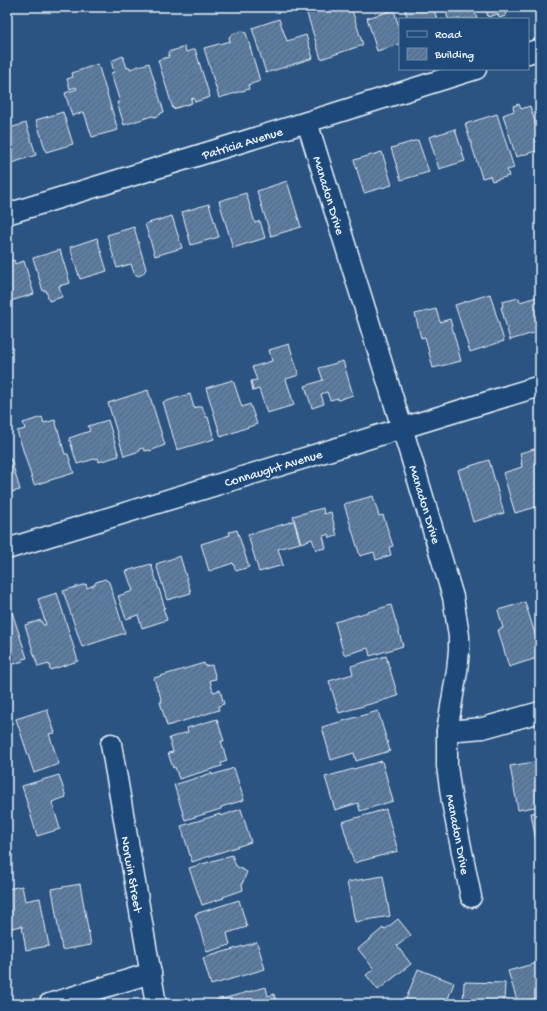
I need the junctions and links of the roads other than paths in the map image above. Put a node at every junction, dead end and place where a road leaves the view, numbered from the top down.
1 (540, 49) edge
2 (529, 53) edge
3 (473, 70) edge
4 (307, 122) junction
5 (7, 214) edge
6 (540, 386) edge
7 (402, 428) junction
8 (7, 549) edge
9 (540, 712) edge
10 (447, 731) junction
11 (110, 744) dead end
12 (471, 897) dead end
13 (151, 973) junction
14 (49, 1004) edge
15 (156, 1004) edge

1 - 2 street
3 - 4 street, Patricia Avenue
4 - 5 street, Patricia Avenue
4 - 7 street, Manadon Drive
6 - 7 street, Connaught Avenue
7 - 8 street, Connaught Avenue
7 - 10 street, Manadon Drive
9 - 10 street
10 - 12 street, Manadon Drive
11 - 13 street, Norwin Street
13 - 14 street
13 - 15 street, Norwin Street

